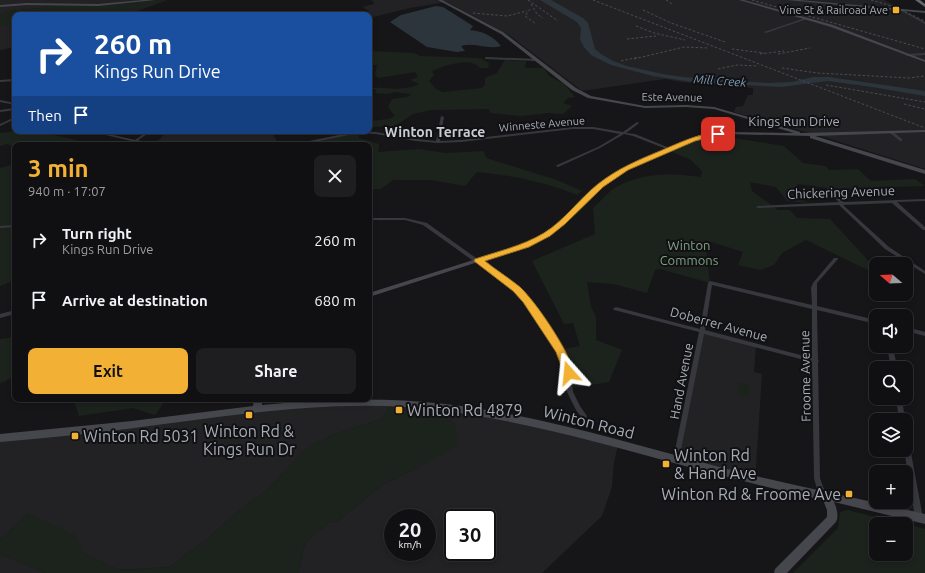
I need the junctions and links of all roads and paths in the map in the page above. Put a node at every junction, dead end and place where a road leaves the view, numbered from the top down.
1 (153, 0) edge
2 (440, 0) edge
3 (741, 0) edge
4 (789, 0) edge
5 (917, 0) edge
6 (0, 6) edge
7 (925, 6) edge
8 (899, 9) junction
9 (925, 12) edge
10 (806, 19) junction
11 (925, 23) edge
12 (765, 32) dead end
13 (925, 54) edge
14 (907, 55) junction
15 (486, 58) dead end
16 (538, 60) junction
17 (925, 61) edge
18 (12, 80) edge
19 (0, 81) edge
20 (0, 101) edge
21 (12, 107) edge
22 (12, 109) edge
23 (0, 111) edge
24 (442, 117) dead end
25 (12, 119) edge
26 (637, 123) dead end
27 (0, 125) edge
28 (773, 125) junction
29 (925, 131) edge
30 (372, 132) edge
31 (890, 132) junction
32 (625, 133) junction
33 (104, 134) edge
34 (146, 134) edge
35 (349, 134) edge
36 (770, 135) junction
37 (806, 135) junction
38 (901, 140) dead end
39 (135, 141) junction
40 (140, 142) edge
41 (309, 142) edge
42 (438, 142) junction
43 (670, 149) junction
44 (558, 166) dead end
45 (925, 172) edge
46 (828, 189) dead end
47 (925, 200) edge
48 (893, 201) junction
49 (841, 203) junction
50 (758, 207) dead end
51 (372, 219) edge
52 (12, 226) edge
53 (0, 227) edge
54 (925, 229) edge
55 (836, 259) dead end
56 (478, 261) junction
57 (925, 273) edge
58 (372, 294) edge
59 (814, 307) junction
60 (616, 309) dead end
61 (12, 313) edge
62 (0, 316) edge
63 (869, 320) edge
64 (702, 331) junction
65 (913, 331) edge
66 (925, 334) edge
67 (816, 361) junction
68 (258, 402) edge
69 (257, 409) junction
70 (584, 416) dead end
71 (0, 438) edge
72 (909, 457) edge
73 (676, 460) junction
74 (827, 497) junction
75 (922, 519) edge
76 (779, 573) edge

1 - 6 street
2 - 16 street, Este Avenue
3 - 10 street
4 - 8 street
5 - 7 highway
8 - 9 street
8 - 11 street
10 - 12 street
10 - 14 street
13 - 14 street
14 - 17 street
15 - 16 street
16 - 28 street, Este Avenue
18 - 19 street
20 - 21 street
22 - 23 street
24 - 42 street
25 - 27 street
26 - 32 street
28 - 36 street
28 - 37 street, Este Avenue
29 - 31 street, Kings Run Drive
30 - 42 street, Winneste Avenue
31 - 37 street, Kings Run Drive
31 - 38 street
32 - 42 street, Winneste Avenue
32 - 43 street, Winneste Avenue
32 - 44 street
33 - 39 street
34 - 39 street
35 - 41 street, Winneste Avenue
36 - 37 street, Kings Run Drive
36 - 43 street, Kings Run Drive
37 - 45 street, Este Avenue
39 - 40 street
43 - 56 street, Kings Run Drive
46 - 49 street
47 - 48 street, Chickering Avenue
48 - 49 street, Chickering Avenue
48 - 54 street
49 - 50 street, Chickering Avenue
49 - 57 street
51 - 56 street
52 - 53 street
55 - 59 street, Froome Avenue
56 - 58 street, Kings Run Drive
56 - 70 street
59 - 63 street
59 - 64 street, Hand Avenue
59 - 67 street, Froome Avenue
60 - 64 street, Doberrer Avenue
61 - 62 street
64 - 67 street, Doberrer Avenue
64 - 73 street, Hand Avenue
65 - 66 street
67 - 74 street, Froome Avenue
68 - 69 street
69 - 71 street, Winton Road
69 - 73 street, Winton Road
72 - 75 street
73 - 74 street, Winton Road
74 - 75 street, Winton Road
74 - 76 street

